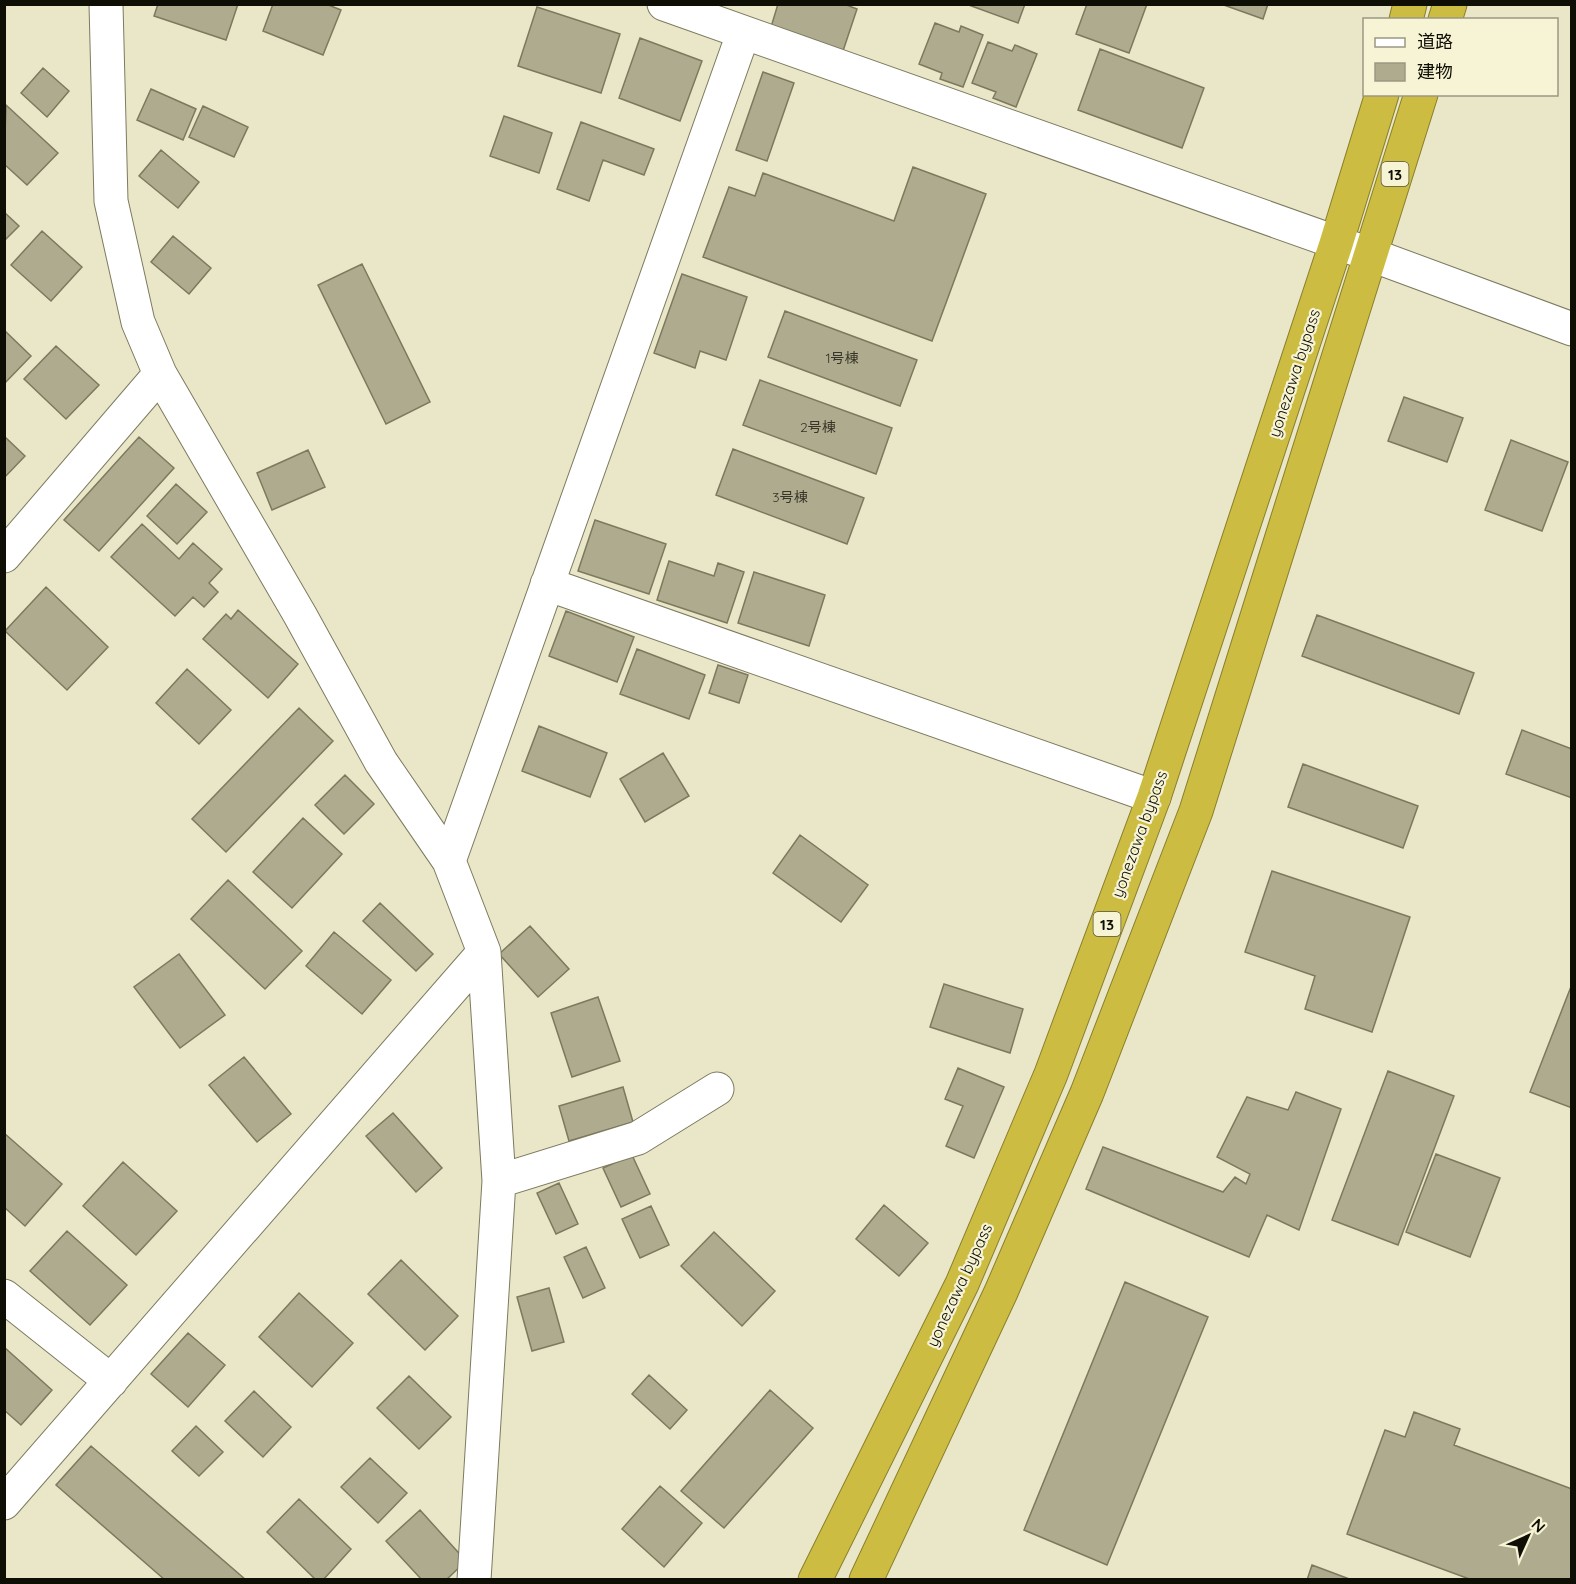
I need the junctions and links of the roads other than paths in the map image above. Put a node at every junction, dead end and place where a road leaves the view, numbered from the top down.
1 (106, 4) edge
2 (664, 4) edge
3 (743, 34) junction
4 (1381, 96) edge
5 (1420, 96) edge
6 (1336, 244) junction
7 (1369, 254) junction
8 (1572, 329) edge
9 (160, 374) junction
10 (4, 556) edge
11 (547, 584) junction
12 (1154, 797) junction
13 (448, 861) junction
14 (484, 952) junction
15 (717, 1089) dead end
16 (499, 1181) junction
17 (4, 1296) edge
18 (111, 1382) junction
19 (4, 1503) edge
20 (810, 1576) edge
21 (474, 1580) edge
22 (866, 1580) edge

1 - 9 street
2 - 3 street
3 - 6 street
3 - 11 street
4 - 6 highway, yonezawa bypass / 13
5 - 7 highway, 13
6 - 7 street
6 - 12 highway, yonezawa bypass / 13
7 - 8 street
7 - 22 highway, 13
9 - 10 street
9 - 13 street
11 - 12 street
11 - 13 street
12 - 20 highway, yonezawa bypass / 13
13 - 14 street
14 - 16 street
14 - 18 street
15 - 16 street
16 - 21 street
17 - 18 street
18 - 19 street

